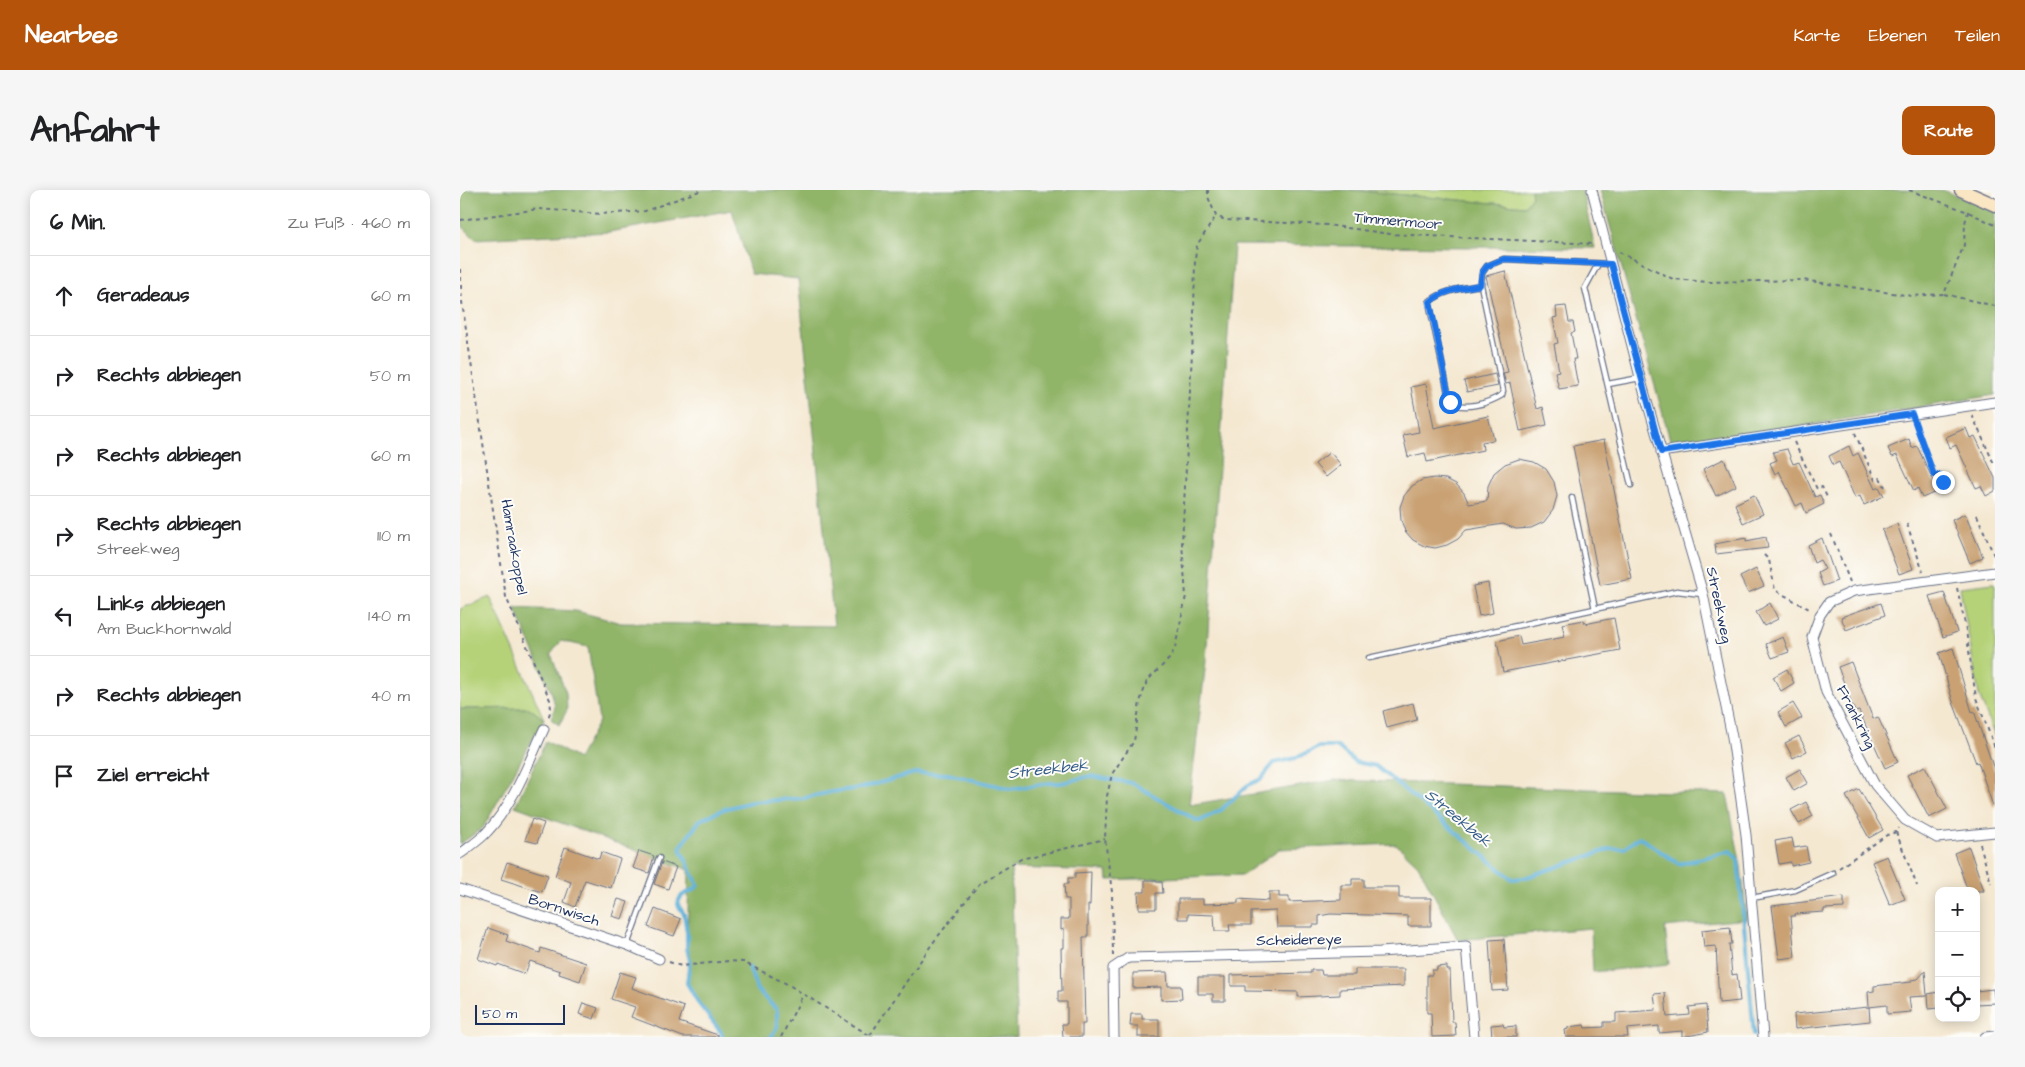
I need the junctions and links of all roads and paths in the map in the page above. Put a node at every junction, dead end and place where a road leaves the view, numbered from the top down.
1 (702, 190) edge
2 (1208, 190) edge
3 (1592, 190) edge
4 (1909, 190) edge
5 (1966, 192) edge
6 (1995, 205) edge
7 (1968, 212) junction
8 (1216, 216) junction
9 (460, 220) edge
10 (1995, 225) edge
11 (1606, 244) junction
12 (1598, 264) junction
13 (1611, 264) junction
14 (460, 269) edge
15 (1480, 285) junction
16 (1944, 294) junction
17 (461, 302) edge
18 (1995, 306) edge
19 (1640, 378) junction
20 (1608, 384) junction
21 (1995, 402) edge
22 (1968, 406) junction
23 (1912, 414) junction
24 (1852, 424) junction
25 (1790, 433) junction
26 (1661, 452) junction
27 (1995, 466) edge
28 (1943, 482) dead end
29 (1631, 485) dead end
30 (1886, 487) dead end
31 (1827, 497) dead end
32 (1572, 498) dead end
33 (1978, 515) dead end
34 (1907, 524) dead end
35 (1831, 534) dead end
36 (1764, 555) dead end
37 (1995, 558) edge
38 (1995, 572) edge
39 (1955, 578) junction
40 (1926, 581) junction
41 (1854, 591) junction
42 (1703, 594) junction
43 (1594, 609) junction
44 (1820, 615) junction
45 (1368, 658) dead end
46 (544, 729) joint
47 (1995, 748) edge
48 (1905, 820) junction
49 (1896, 832) junction
50 (1995, 832) edge
51 (1977, 835) junction
52 (1105, 839) junction
53 (460, 854) edge
54 (659, 858) dead end
55 (1833, 872) joint
56 (1991, 883) dead end
57 (1917, 886) dead end
58 (460, 889) edge
59 (1750, 898) junction
60 (627, 945) junction
61 (659, 959) joint
62 (1113, 968) junction
63 (803, 995) junction
64 (871, 1036) edge
65 (1995, 1036) edge
66 (781, 1037) edge
67 (1114, 1037) edge
68 (1474, 1037) edge
69 (1763, 1037) edge
70 (1985, 1037) edge

1 - 9 path
2 - 8 path
3 - 11 street, Streekweg
4 - 7 path
5 - 6 main road
5 - 7 path
7 - 10 path
7 - 16 path
8 - 11 path, Timmermoor
8 - 52 path
11 - 13 street, Streekweg
11 - 16 path
12 - 13 lane
12 - 15 lane
12 - 20 lane
13 - 19 street, Streekweg
14 - 17 path, Hamraakoppel
15 - 15 lane
16 - 18 path
17 - 46 path, Hamraakoppel
19 - 20 lane
19 - 26 street, Streekweg
20 - 29 lane
21 - 22 street
22 - 23 street
22 - 27 path
23 - 24 street
23 - 28 path
24 - 25 street
24 - 30 path
25 - 26 street
25 - 31 path
26 - 42 street, Streekweg
32 - 43 lane
33 - 37 path
34 - 40 path
35 - 41 path
36 - 44 path
38 - 39 street, Frankring
39 - 40 street, Frankring
39 - 47 path
40 - 41 street, Frankring
41 - 44 street, Frankring
42 - 43 lane
42 - 59 street, Streekweg
43 - 45 lane
44 - 48 street, Frankring
46 - 53 street
48 - 49 path
48 - 51 street, Frankring
49 - 55 path
49 - 57 path
50 - 51 street, Frankring
51 - 56 path
52 - 62 path
52 - 64 path
54 - 60 lane
55 - 59 lane
58 - 60 street, Bornwisch
59 - 69 street, Streekweg
60 - 61 street, Bornwisch
61 - 63 path
62 - 67 street
62 - 68 street, Scheidereye
63 - 64 path
63 - 66 path
65 - 70 street

